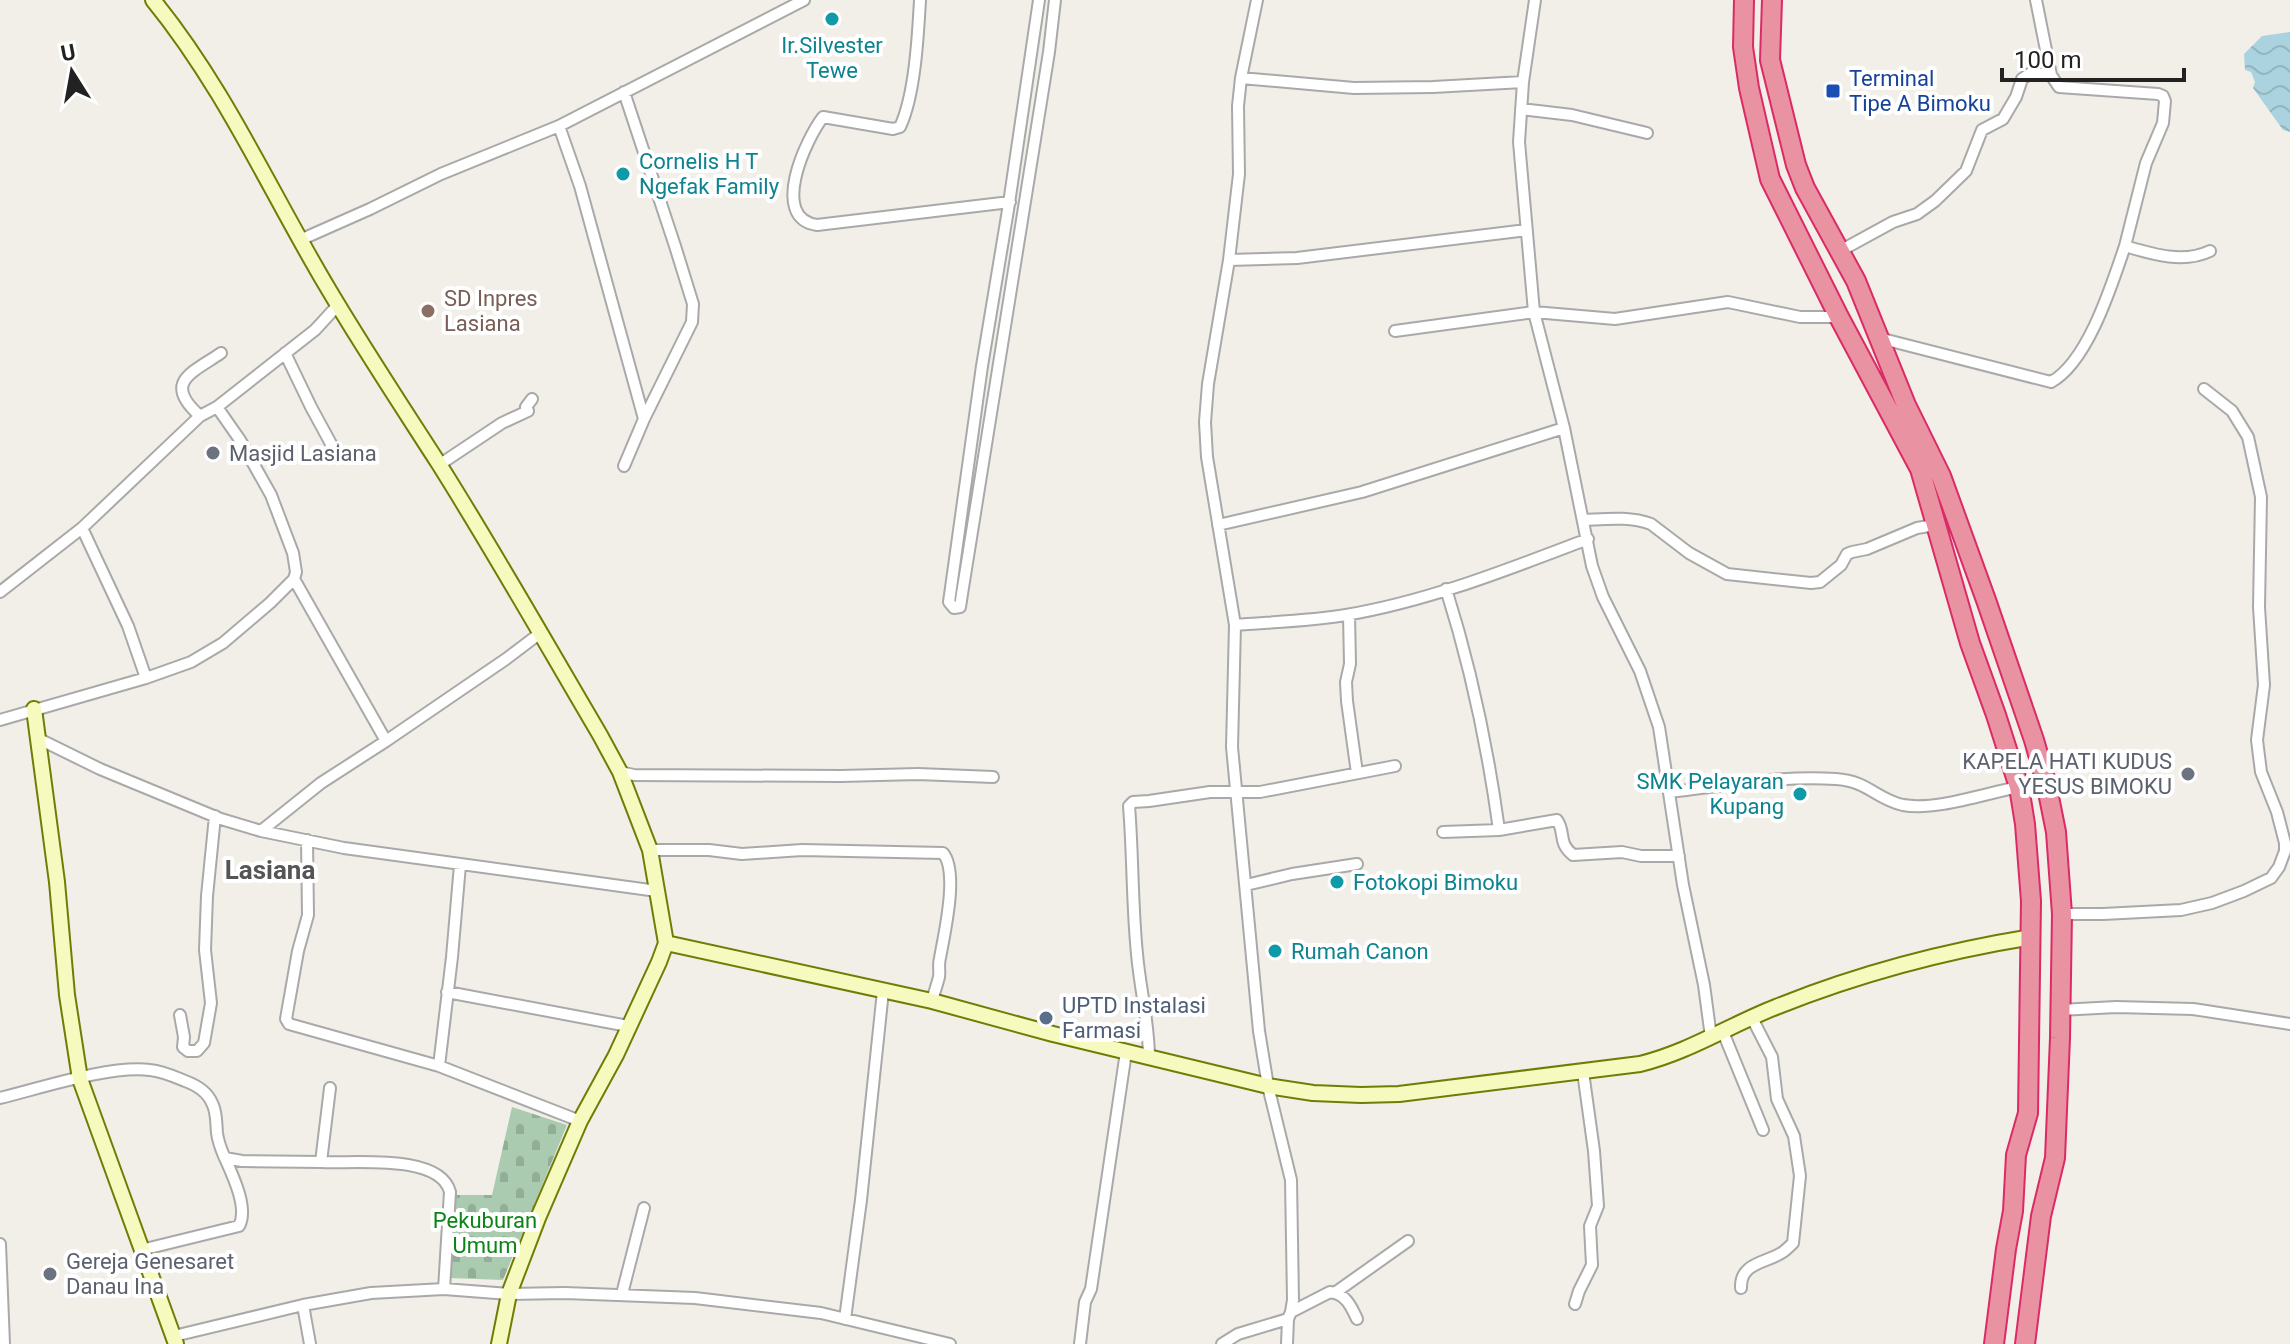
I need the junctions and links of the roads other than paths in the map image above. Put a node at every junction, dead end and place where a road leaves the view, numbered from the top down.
1 (153, 0) edge
2 (804, 0) edge
3 (920, 0) edge
4 (1257, 0) edge
5 (1535, 0) edge
6 (1744, 0) edge
7 (1772, 0) edge
8 (2036, 0) edge
9 (1038, 3) edge
10 (1055, 4) edge
11 (2051, 75) junction
12 (1241, 78) junction
13 (1523, 82) junction
14 (624, 92) junction
15 (1521, 109) junction
16 (559, 126) junction
17 (1785, 127) junction
18 (1647, 133) dead end
19 (1758, 133) junction
20 (1010, 202) junction
21 (1527, 230) junction
22 (300, 240) junction
23 (2125, 246) junction
24 (1840, 251) junction
25 (2210, 251) dead end
26 (1229, 260) junction
27 (338, 305) junction
28 (1534, 312) junction
29 (1871, 316) junction
30 (1842, 322) junction
31 (1395, 331) dead end
32 (1879, 338) junction
33 (221, 353) dead end
34 (285, 353) junction
35 (2204, 389) dead end
36 (532, 399) dead end
37 (217, 407) junction
38 (200, 416) junction
39 (644, 419) junction
40 (1564, 428) junction
41 (336, 453) dead end
42 (439, 465) junction
43 (624, 466) dead end
44 (1584, 520) junction
45 (1218, 525) junction
46 (1935, 525) junction
47 (82, 528) junction
48 (1588, 539) junction
49 (294, 579) junction
50 (1446, 589) junction
51 (0, 592) edge
52 (1349, 615) junction
53 (1235, 625) junction
54 (539, 634) junction
55 (146, 678) junction
56 (2022, 705) junction
57 (34, 709) junction
58 (1996, 715) junction
59 (0, 720) edge
60 (39, 739) junction
61 (386, 741) junction
62 (1395, 766) dead end
63 (620, 772) junction
64 (1357, 773) junction
65 (993, 777) dead end
66 (2019, 787) junction
67 (1670, 792) junction
68 (1237, 793) junction
69 (215, 816) junction
70 (1499, 830) junction
71 (261, 831) junction
72 (1443, 832) dead end
73 (307, 840) junction
74 (650, 850) junction
75 (1679, 856) junction
76 (1357, 864) dead end
77 (460, 865) junction
78 (1246, 885) junction
79 (657, 891) junction
80 (2062, 914) junction
81 (2032, 937) junction
82 (666, 943) junction
83 (883, 991) junction
84 (447, 992) junction
85 (932, 1001) junction
86 (2060, 1010) junction
87 (180, 1015) dead end
88 (1752, 1018) junction
89 (2290, 1024) edge
90 (628, 1026) junction
91 (1717, 1035) junction
92 (1126, 1052) junction
93 (1149, 1058) junction
94 (439, 1066) junction
95 (1583, 1072) junction
96 (80, 1079) junction
97 (1268, 1086) junction
98 (330, 1088) dead end
99 (0, 1098) edge
100 (580, 1121) junction
101 (1763, 1130) dead end
102 (225, 1158) junction
103 (321, 1162) junction
104 (644, 1208) dead end
105 (1408, 1241) dead end
106 (0, 1244) edge
107 (141, 1250) junction
108 (1741, 1288) dead end
109 (444, 1289) junction
110 (1336, 1292) junction
111 (509, 1294) junction
112 (622, 1294) junction
113 (1575, 1304) dead end
114 (303, 1305) junction
115 (1290, 1316) junction
116 (845, 1319) junction
117 (1357, 1319) dead end
118 (175, 1340) edge
119 (4, 1344) edge
120 (310, 1344) edge
121 (499, 1344) edge
122 (950, 1344) edge
123 (1080, 1344) edge
124 (1222, 1344) edge
125 (1287, 1344) edge
126 (1994, 1344) edge
127 (2025, 1344) edge

1 - 22 street
2 - 14 street
3 - 20 street
4 - 12 street
5 - 13 street
6 - 19 highway
7 - 17 highway
8 - 11 street
9 - 10 street
9 - 20 street
10 - 20 street
11 - 23 street
11 - 24 street
12 - 13 street
12 - 26 street
13 - 15 street
14 - 16 street
14 - 39 street
15 - 18 street
15 - 21 street
16 - 22 street
16 - 39 street
17 - 19 highway
17 - 24 highway
19 - 30 highway
21 - 26 street
21 - 28 street
22 - 27 street
23 - 25 street
23 - 32 street
24 - 29 highway
26 - 45 street
27 - 34 street
27 - 42 street
28 - 30 street
28 - 31 street
28 - 40 street
29 - 30 highway
29 - 32 highway
30 - 46 highway
32 - 56 highway
33 - 38 street
34 - 37 street
34 - 41 street
35 - 80 street
36 - 42 street
37 - 38 street
37 - 49 street
38 - 47 street
39 - 43 street
40 - 44 street
40 - 45 street
42 - 54 street
44 - 46 street
44 - 48 street
45 - 53 street
46 - 58 highway
47 - 51 street
47 - 55 street
48 - 50 street
48 - 67 street
49 - 55 street
49 - 61 street
50 - 52 street
50 - 70 street
52 - 53 street
52 - 64 street
53 - 68 street
54 - 61 street
54 - 63 street
55 - 57 street
56 - 58 highway
56 - 80 highway
57 - 59 street
57 - 60 street
58 - 66 highway
60 - 69 street
60 - 96 street
61 - 71 street
62 - 64 street
63 - 65 street
63 - 74 street
64 - 68 street
66 - 67 street
66 - 81 highway
67 - 75 street
68 - 78 street
68 - 93 street
69 - 71 street
69 - 87 street
70 - 72 street
70 - 75 street
71 - 73 street
73 - 77 street
73 - 94 street
74 - 79 street
74 - 85 street
75 - 91 street
76 - 78 street
77 - 79 street
77 - 84 street
78 - 97 street
79 - 82 street
80 - 86 highway
81 - 88 street
81 - 126 highway
82 - 83 street
82 - 90 street
83 - 85 street
83 - 116 street
84 - 90 street
84 - 94 street
85 - 92 street
86 - 89 street
86 - 127 highway
88 - 91 street
88 - 108 street
90 - 100 street
91 - 95 street
91 - 101 street
92 - 93 street
92 - 123 street
93 - 97 street
94 - 100 street
95 - 97 street
95 - 113 street
96 - 99 street
96 - 102 street
96 - 107 street
97 - 115 street
98 - 103 street
100 - 111 street
102 - 103 street
102 - 107 street
103 - 109 street
104 - 112 street
105 - 110 street
106 - 119 street
107 - 118 street
109 - 111 street
109 - 114 street
110 - 115 street
110 - 117 street
111 - 112 street
111 - 121 street
112 - 116 street
114 - 118 street
114 - 120 street
115 - 124 street
115 - 125 street
116 - 122 street

